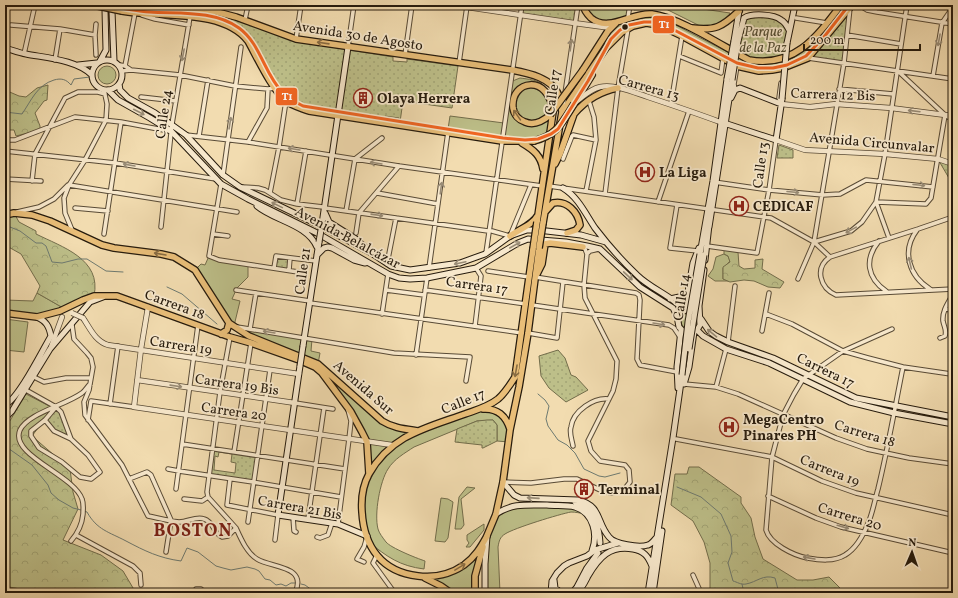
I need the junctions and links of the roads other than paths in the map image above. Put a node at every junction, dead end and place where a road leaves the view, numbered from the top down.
1 (35, 5) edge
2 (93, 5) edge
3 (133, 5) edge
4 (248, 5) edge
5 (301, 5) edge
6 (354, 5) edge
7 (412, 5) edge
8 (453, 5) edge
9 (522, 5) edge
10 (578, 5) edge
11 (583, 5) edge
12 (630, 5) edge
13 (795, 5) edge
14 (827, 5) edge
15 (859, 5) edge
16 (907, 5) edge
17 (467, 6) edge
18 (840, 6) edge
19 (851, 6) edge
20 (953, 7) edge
21 (192, 8) edge
22 (739, 8) edge
23 (105, 10) dead end
24 (112, 11) dead end
25 (136, 13) junction
26 (520, 15) junction
27 (190, 17) junction
28 (628, 17) junction
29 (905, 17) junction
30 (796, 18) dead end
31 (245, 20) junction
32 (620, 21) junction
33 (574, 23) junction
34 (827, 23) junction
35 (942, 23) junction
36 (96, 24) dead end
37 (953, 24) edge
38 (11, 25) dead end
39 (189, 25) junction
40 (31, 26) junction
41 (611, 28) junction
42 (689, 28) junction
43 (60, 29) junction
44 (628, 29) junction
45 (788, 30) junction
46 (95, 34) junction
47 (847, 35) junction
48 (682, 36) junction
49 (296, 39) junction
50 (736, 41) junction
51 (901, 44) junction
52 (241, 47) dead end
53 (348, 47) junction
54 (5, 48) edge
55 (606, 48) junction
56 (24, 54) junction
57 (96, 55) dead end
58 (406, 56) junction
59 (679, 56) junction
60 (723, 58) junction
61 (808, 58) junction
62 (55, 60) junction
63 (114, 61) junction
64 (99, 62) junction
65 (458, 63) junction
66 (844, 63) junction
67 (77, 65) junction
68 (122, 66) junction
69 (737, 66) junction
70 (783, 68) junction
71 (131, 70) junction
72 (512, 70) junction
73 (122, 71) junction
74 (898, 72) junction
75 (92, 75) junction
76 (180, 75) junction
77 (933, 76) junction
78 (208, 80) junction
79 (730, 80) junction
80 (953, 80) edge
81 (119, 84) junction
82 (235, 86) junction
83 (275, 88) junction
84 (618, 88) junction
85 (268, 89) junction
86 (735, 90) junction
87 (839, 90) junction
88 (105, 91) junction
89 (893, 94) junction
90 (142, 97) dead end
91 (176, 101) junction
92 (286, 101) junction
93 (589, 101) junction
94 (782, 101) junction
95 (574, 104) junction
96 (671, 104) junction
97 (836, 104) junction
98 (727, 108) junction
99 (891, 108) junction
100 (689, 111) junction
101 (562, 112) junction
102 (551, 114) junction
103 (946, 115) junction
104 (338, 116) junction
105 (953, 116) edge
106 (106, 120) junction
107 (953, 120) edge
108 (121, 122) junction
109 (722, 123) junction
110 (172, 124) junction
111 (49, 127) junction
112 (172, 131) junction
113 (448, 132) junction
114 (186, 135) junction
115 (199, 136) junction
116 (382, 138) dead end
117 (227, 139) junction
118 (5, 140) edge
119 (596, 140) junction
120 (776, 140) junction
121 (502, 141) junction
122 (248, 142) junction
123 (521, 142) junction
124 (279, 147) junction
125 (306, 151) junction
126 (5, 152) edge
127 (830, 152) junction
128 (35, 154) junction
129 (885, 154) junction
130 (333, 156) junction
131 (355, 159) junction
132 (563, 159) dead end
133 (938, 159) junction
134 (85, 160) junction
135 (115, 163) junction
136 (953, 164) edge
137 (399, 166) junction
138 (552, 169) junction
139 (167, 172) junction
140 (443, 172) junction
141 (222, 175) junction
142 (5, 179) edge
143 (216, 179) junction
144 (496, 180) junction
145 (32, 181) junction
146 (41, 181) dead end
147 (714, 182) junction
148 (880, 182) junction
149 (221, 184) junction
150 (69, 185) junction
151 (531, 185) junction
152 (542, 186) junction
153 (549, 186) junction
154 (933, 186) junction
155 (240, 187) junction
156 (562, 188) junction
157 (110, 190) junction
158 (770, 190) junction
159 (586, 191) junction
160 (270, 193) junction
161 (376, 193) junction
162 (605, 194) junction
163 (823, 195) junction
164 (248, 199) junction
165 (164, 200) junction
166 (658, 202) junction
167 (876, 202) junction
168 (297, 204) junction
169 (438, 204) junction
170 (677, 205) junction
171 (75, 208) dead end
172 (216, 208) junction
173 (324, 208) junction
174 (710, 209) junction
175 (108, 211) junction
176 (346, 211) junction
177 (237, 212) dead end
178 (14, 213) junction
179 (359, 213) junction
180 (542, 213) junction
181 (5, 215) edge
182 (764, 217) junction
183 (953, 217) edge
184 (396, 218) junction
185 (953, 223) edge
186 (435, 224) junction
187 (709, 225) junction
188 (161, 227) dead end
189 (918, 229) junction
190 (72, 231) junction
191 (490, 231) junction
192 (356, 233) dead end
193 (567, 233) junction
194 (104, 234) dead end
195 (213, 234) junction
196 (228, 236) dead end
197 (510, 236) junction
198 (487, 238) junction
199 (889, 238) junction
200 (879, 241) junction
201 (606, 242) junction
202 (814, 242) junction
203 (577, 244) junction
204 (318, 245) junction
205 (707, 246) junction
206 (953, 246) edge
207 (495, 247) junction
208 (583, 247) junction
209 (600, 249) junction
210 (701, 251) junction
211 (374, 254) junction
212 (486, 254) junction
213 (587, 254) junction
214 (317, 255) junction
215 (830, 257) junction
216 (290, 258) junction
217 (316, 261) junction
218 (371, 264) junction
219 (387, 264) junction
220 (484, 264) junction
221 (274, 268) junction
222 (429, 268) junction
223 (476, 268) junction
224 (288, 270) junction
225 (488, 271) junction
226 (298, 272) dead end
227 (388, 274) junction
228 (481, 276) junction
229 (532, 277) junction
230 (427, 278) junction
231 (798, 279) dead end
232 (563, 282) junction
233 (584, 285) junction
234 (735, 286) dead end
235 (931, 289) junction
236 (953, 289) edge
237 (236, 290) dead end
238 (386, 290) junction
239 (425, 290) junction
240 (886, 291) junction
241 (688, 292) junction
242 (256, 293) junction
243 (769, 293) dead end
244 (953, 294) edge
245 (107, 295) junction
246 (424, 295) junction
247 (478, 297) junction
248 (670, 299) junction
249 (310, 302) junction
250 (529, 304) junction
251 (148, 307) junction
252 (560, 309) junction
253 (945, 309) junction
254 (953, 310) edge
255 (686, 311) junction
256 (5, 313) edge
257 (382, 314) junction
258 (592, 314) junction
259 (766, 314) junction
260 (38, 317) junction
261 (700, 317) junction
262 (62, 318) junction
263 (421, 319) junction
264 (678, 320) junction
265 (639, 321) junction
266 (229, 323) junction
267 (72, 324) junction
268 (198, 325) junction
269 (234, 326) junction
270 (475, 326) junction
271 (250, 329) junction
272 (892, 329) dead end
273 (681, 330) junction
274 (696, 331) junction
275 (762, 332) dead end
276 (525, 333) junction
277 (221, 334) junction
278 (51, 336) junction
279 (230, 337) junction
280 (304, 337) junction
281 (680, 338) junction
282 (940, 338) dead end
283 (728, 342) junction
284 (251, 343) junction
285 (118, 346) junction
286 (50, 349) junction
287 (141, 349) junction
288 (726, 349) junction
289 (843, 351) junction
290 (416, 355) junction
291 (194, 358) junction
292 (225, 363) junction
293 (318, 364) joint
294 (33, 366) junction
295 (248, 366) junction
296 (903, 367) junction
297 (270, 370) junction
298 (299, 374) junction
299 (681, 374) junction
300 (809, 374) junction
301 (951, 374) dead end
302 (33, 377) junction
303 (91, 378) junction
304 (804, 379) junction
305 (137, 380) junction
306 (466, 381) dead end
307 (330, 382) joint
308 (90, 383) junction
309 (684, 384) junction
310 (716, 387) junction
311 (23, 388) junction
312 (190, 388) junction
313 (220, 392) junction
314 (243, 395) junction
315 (266, 399) junction
316 (610, 399) junction
317 (110, 404) junction
318 (295, 404) junction
319 (5, 405) edge
320 (56, 407) junction
321 (134, 407) junction
322 (348, 407) junction
323 (895, 407) junction
324 (324, 408) junction
325 (333, 409) dead end
326 (481, 409) junction
327 (894, 413) junction
328 (186, 415) junction
329 (784, 415) junction
330 (5, 418) edge
331 (953, 418) edge
332 (45, 420) junction
333 (88, 420) junction
334 (217, 420) junction
335 (239, 423) junction
336 (953, 424) edge
337 (262, 426) junction
338 (510, 430) junction
339 (291, 431) junction
340 (418, 431) junction
341 (320, 435) junction
342 (70, 439) junction
343 (349, 439) junction
344 (676, 439) junction
345 (367, 442) junction
346 (182, 444) junction
347 (392, 445) junction
348 (573, 446) dead end
349 (212, 448) junction
350 (234, 452) junction
351 (886, 453) junction
352 (257, 455) junction
353 (772, 457) junction
354 (286, 460) junction
355 (316, 464) junction
356 (953, 464) edge
357 (168, 469) dead end
358 (345, 469) junction
359 (179, 472) junction
360 (369, 474) junction
361 (208, 475) junction
362 (129, 478) junction
363 (230, 479) junction
364 (253, 482) junction
365 (503, 482) junction
366 (282, 487) junction
367 (176, 489) dead end
368 (312, 492) junction
369 (768, 496) junction
370 (208, 497) junction
371 (341, 497) junction
372 (184, 498) dead end
373 (875, 498) junction
374 (570, 501) junction
375 (249, 510) junction
376 (278, 514) junction
377 (496, 514) junction
378 (953, 516) edge
379 (293, 517) junction
380 (308, 519) junction
381 (171, 520) junction
382 (248, 522) dead end
383 (335, 524) junction
384 (236, 528) junction
385 (296, 532) dead end
386 (864, 533) junction
387 (76, 535) junction
388 (367, 536) junction
389 (487, 536) junction
390 (658, 536) junction
391 (317, 537) dead end
392 (275, 540) dead end
393 (71, 541) dead end
394 (619, 543) junction
395 (600, 544) dead end
396 (592, 551) junction
397 (166, 552) dead end
398 (657, 552) junction
399 (953, 553) edge
400 (598, 554) dead end
401 (377, 555) junction
402 (647, 555) junction
403 (364, 562) dead end
404 (652, 566) junction
405 (693, 575) dead end
406 (423, 577) junction
407 (554, 578) junction
408 (140, 585) dead end
409 (193, 593) edge
410 (205, 593) edge
411 (295, 593) edge
412 (397, 593) edge
413 (451, 593) edge
414 (475, 593) edge
415 (485, 593) edge
416 (551, 593) edge
417 (561, 593) edge
418 (572, 593) edge
419 (576, 593) edge
420 (648, 593) edge
421 (653, 593) edge
422 (701, 593) edge

1 - 40 street
2 - 25 main road, bridge
3 - 21 main road, Avenida 30 de Agosto
4 - 31 street
5 - 49 street
6 - 53 street, Calle 21
7 - 58 street
8 - 17 street
9 - 26 street
10 - 33 street, Calle 17
11 - 32 main road
12 - 28 street
13 - 45 main road, Calle 13
14 - 18 street
15 - 29 street
16 - 29 street
17 - 26 street
17 - 65 street
18 - 34 main road
19 - 47 street
19 - 61 main road
20 - 35 street
21 - 27 street, Calle 24
21 - 31 main road, Avenida 30 de Agosto
22 - 42 main road
22 - 50 main road, Calle 14
23 - 64 main road
24 - 63 main road
25 - 27 main road
25 - 39 street
25 - 68 street
26 - 33 street
26 - 72 street
27 - 39 street, Calle 24
27 - 83 main road
28 - 32 main road
28 - 42 main road
29 - 35 street
29 - 51 street
30 - 34 street
31 - 49 main road, Avenida 30 de Agosto
32 - 41 main road
33 - 41 street
101 -> 33 street, Calle 17
34 - 42 main road
35 - 37 street
35 -> 77 street
36 - 46 street
38 - 40 street
39 -> 76 street, Calle 24
40 - 43 street
40 - 56 street
41 - 102 main road, bridge
43 - 46 street
43 - 62 street
44 - 48 main road
44 - 55 main road
44 - 84 street
45 - 50 main road, Calle 14
45 - 94 main road, Calle 13, bridge
46 - 57 street
47 - 51 street
47 - 66 street
48 - 59 street
48 - 60 main road
53 -> 49 main road, Avenida 30 de Agosto
50 - 79 main road, Calle 14, bridge
51 - 74 street
52 - 82 street
53 - 58 main road, Avenida 30 de Agosto
53 - 104 main road, Calle 21
54 - 56 main road
55 - 95 main road
55 - 101 main road
56 - 62 main road
58 - 65 main road, Avenida 30 de Agosto
59 - 60 street
59 - 96 street
60 - 69 main road
61 - 66 street
61 - 70 main road
62 - 67 main road
63 - 64 main road
63 - 68 main road
64 - 67 main road
64 - 75 main road
65 - 72 main road, Avenida 30 de Agosto
66 - 74 street
66 - 87 street
67 - 75 main road
68 - 71 street
68 - 73 main road
69 - 70 main road
69 - 86 street
70 - 94 street, Calle 13
71 - 73 street
71 - 76 street
72 - 101 main road, Avenida 30 de Agosto
72 - 121 street
73 - 81 main road
74 - 77 street
74 - 89 street
74 - 103 street
75 - 88 main road
76 - 78 street
76 - 91 street, Calle 24
77 - 80 street
78 - 82 street
78 - 115 street
79 - 98 main road, Calle 14
79 - 109 main road, Calle 14
81 - 88 main road
81 - 110 main road, Avenida Belalcázar
82 - 85 street
117 -> 82 street
83 - 85 street
83 - 92 main road
84 - 93 main road
84 - 95 street, Carrera 13
84 - 96 street, Carrera 13
84 - 162 street
85 - 122 street
86 - 94 main road, Carrera 12 Bis
86 - 98 main road
87 - 89 street
87 - 97 street
88 - 106 street
88 - 111 street
88 -> 112 main road, Avenida Belalcázar
89 - 99 street
90 - 91 street
91 - 110 street, Calle 24
92 - 104 main road
92 - 124 street
93 - 119 street
93 - 138 main road
94 - 97 street, Carrera 12 Bis
94 - 120 main road, Calle 13
95 - 123 main road, bridge
96 - 100 street, Carrera 13
97 - 99 street, Carrera 12 Bis
97 - 127 street
98 - 109 main road, Calle 14
103 -> 99 street, Carrera 12 Bis
99 - 129 street
100 - 109 street, Carrera 13
100 - 166 street
101 - 138 main road, Calle 17
102 -> 102 main road
102 - 152 main road, Calle 17
103 - 105 street, Carrera 12 Bis
103 - 107 street
103 - 133 street
104 - 113 main road
104 - 130 main road, Calle 21
106 - 108 street
106 - 111 street
106 - 134 street
108 - 112 street
108 - 135 street
109 - 120 main road, Avenida Circunvalar
109 - 147 main road, Calle 14
110 - 112 street, Calle 24
110 - 114 main road, Avenida Belalcázar
111 - 118 street
111 - 128 street
112 - 139 street, Calle 24
112 - 143 main road, Avenida Belalcázar
113 - 121 main road
113 - 140 street
114 - 115 street
114 - 141 main road, Avenida Belalcázar
115 - 117 street
116 - 131 street
117 - 122 street
117 - 141 street
119 - 132 street
119 - 159 street
120 - 127 street, Avenida Circunvalar
120 - 158 street, Calle 13
121 - 123 main road
121 - 144 street
122 - 124 street
123 - 152 main road
125 -> 124 street
124 - 160 street
125 - 130 street
125 - 168 street
126 - 128 street
127 - 129 street, Avenida Circunvalar
127 - 163 street
128 - 134 street
128 - 145 street
129 - 133 street, Avenida Circunvalar
129 - 148 street
130 - 131 street
130 - 173 main road, Calle 21
137 -> 131 street
131 - 176 street
133 - 136 street, Avenida Circunvalar
133 - 154 street
134 - 135 street
134 - 150 street
139 -> 135 street
135 - 157 street
137 - 140 street
137 - 161 street
138 - 153 main road, Calle 17
139 - 143 street
139 - 165 street, Calle 24
140 - 144 street
169 -> 140 street
141 - 155 main road, Avenida Belalcázar
142 - 145 street
143 - 149 main road, Avenida Belalcázar
144 - 151 street
144 - 191 street
145 - 146 street
147 - 158 street
147 - 174 main road, Calle 14
148 -> 154 street
148 - 163 street
148 - 167 street
149 - 164 main road, Avenida Belalcázar
149 - 172 street
150 - 157 street
150 - 178 street
150 - 190 street
151 - 152 street
151 - 197 street
152 - 180 main road, Calle 17
153 - 156 street
153 - 180 main road, Calle 17
154 - 167 street
155 - 160 street
211 -> 155 main road, Avenida Belalcázar
156 - 159 street
156 - 201 main road
157 - 165 street
157 - 175 street
158 -> 163 street
158 - 182 street, Calle 13
159 - 162 street
160 - 168 street
161 - 169 street
161 - 179 street
162 - 166 street
163 - 202 street
164 - 204 main road
164 - 218 main road, Avenida Belalcázar
165 - 172 street
165 - 188 street, Calle 24
166 - 170 street
167 - 199 street
167 -> 202 street
168 - 173 street
169 - 186 street
170 - 174 street
170 - 210 street
171 - 175 street
172 - 177 street
172 - 195 street
173 - 176 street
173 - 204 main road, Calle 21, bridge
173 - 211 main road
174 - 182 street
174 - 187 main road, Calle 14
174 - 210 main road, Calle 14
175 - 194 street
176 - 179 street
178 - 181 main road, Carrera 18
178 - 190 main road, Carrera 18
179 -> 184 street
179 - 192 street
180 - 193 main road
180 - 197 main road
180 - 229 main road, Calle 17, bridge
182 - 202 street
182 - 205 street, Calle 13
183 - 189 street
184 - 186 street
184 - 219 street
185 - 206 street
186 - 191 street
186 - 222 street
187 - 205 main road
187 - 210 main road, Calle 14
189 - 199 street
235 -> 189 street
266 -> 190 main road, Carrera 18
191 - 197 street
191 - 198 street
193 - 197 main road, Avenida Belalcázar
193 - 201 main road, Avenida Belalcázar
195 - 196 street
195 - 221 street
197 - 207 main road, Avenida Belalcázar
198 - 207 street
198 - 212 street
199 - 200 street
200 - 215 street
200 - 240 street
201 - 248 main road, Avenida Belalcázar
202 - 215 street
202 - 231 street
203 - 208 street
203 - 209 main road, Avenida Belalcázar
220 -> 203 main road, Avenida Belalcázar
204 - 214 main road, Calle 21
205 - 261 main road
207 - 212 main road, Avenida Belalcázar
208 - 213 street
208 - 229 main road
209 - 213 street
209 -> 264 main road
210 - 241 main road
210 - 299 main road, Calle 14, bridge
211 - 219 main road, Avenida Belalcázar
212 -> 222 main road, Avenida Belalcázar
213 - 233 street
214 - 217 main road, Calle 21
214 - 218 main road
215 - 240 street
216 - 217 street
216 - 221 street
216 - 224 street
217 - 249 main road, Calle 21
218 - 227 main road, Avenida Belalcázar
219 - 222 main road, Avenida Belalcázar
220 - 223 main road, Avenida Belalcázar
220 - 225 street
221 - 224 street
223 - 228 street
223 - 230 main road, Avenida Belalcázar
224 - 226 street
225 - 228 street
225 - 229 street
227 - 230 main road, Avenida Belalcázar
227 - 238 street
228 - 247 street
229 - 232 street
229 - 250 main road, Calle 17
230 - 239 street
232 - 233 street
232 - 252 street
233 - 258 street
233 - 265 street
234 - 283 street
235 - 236 street
235 - 240 street
237 - 242 street
238 - 246 street
238 - 257 street
239 - 246 street
239 - 247 street, Carrera 17
241 - 248 main road
241 - 255 main road
242 - 249 street
242 - 271 street
243 - 259 street
244 - 253 street
245 - 251 main road, Carrera 18
245 - 260 main road, Carrera 18
245 - 267 main road
246 - 263 street
247 - 250 street, Carrera 17
247 - 270 street
248 - 255 main road, Avenida Belalcázar
249 - 257 street
249 - 280 main road, Calle 21
250 - 252 street, Carrera 17
250 - 276 main road, Calle 17
251 - 268 main road, Carrera 18
251 - 287 street
252 - 258 street, Carrera 17
252 - 276 street
253 - 254 street
253 - 282 street
255 - 261 main road
255 - 264 main road
256 - 260 main road, Carrera 18
257 - 263 street
258 - 265 street, Carrera 17
258 - 316 street
259 - 275 street
259 - 289 street
260 - 278 main road
261 - 274 main road
283 -> 261 main road, Carrera 17
262 - 278 street
262 - 285 street, Carrera 19, bridge
262 - 286 street
263 - 270 street
263 - 290 street
264 - 273 main road
265 -> 281 street, Carrera 17
265 - 299 street
266 - 269 main road, Carrera 18
266 - 277 main road
267 - 286 main road
267 - 303 street
268 - 277 main road, Carrera 18
268 - 291 street
269 - 271 street, Carrera 18
269 - 293 main road, Carrera 18
270 - 276 street
280 -> 271 street, Carrera 18
272 - 289 street
273 - 274 main road
273 - 281 main road
274 - 288 main road, Carrera 17
274 - 309 main road
276 -> 326 main road, Calle 17
276 - 338 main road, Calle 17
277 - 279 main road, Carrera 18
278 - 294 main road
279 - 284 main road, Carrera 18
279 - 292 street
280 - 290 street, Carrera 18
280 - 298 main road, Calle 21, bridge
281 - 299 main road
283 - 300 main road, Carrera 17
284 - 295 street
284 - 307 main road, Carrera 18
285 - 287 street, Carrera 19
285 - 317 street
286 - 302 main road
287 - 291 street, Carrera 19
287 - 305 street
288 - 304 main road, Carrera 17
288 - 310 street
289 - 296 street
289 - 300 street
290 - 306 street, Carrera 18
291 - 292 street, Carrera 19
291 - 312 street
292 - 295 street, Carrera 19
292 - 313 street
293 - 340 main road, Avenida Sur
294 - 302 street
294 - 311 main road
295 - 297 street, Carrera 19
295 - 314 street
296 - 301 street
296 - 323 street
297 - 298 street, Carrera 19
297 - 315 street
298 - 318 main road, Calle 21
299 - 309 main road, Calle 14
299 - 390 main road, Calle 14
300 - 304 street
300 - 323 main road, Carrera 17
302 - 303 street
302 - 311 main road
303 - 308 street
304 - 327 main road, Carrera 17
304 - 329 street
305 -> 312 street, Carrera 19 Bis
305 - 321 street
307 - 322 main road, Avenida Sur
308 - 320 street
308 - 333 street
309 - 310 street, Carrera 18
309 - 344 main road, Calle 14
310 - 329 street, Carrera 18
311 - 319 main road
311 - 320 street
311 - 330 main road
312 - 313 street, Carrera 19 Bis
312 - 328 street
313 - 314 street, Carrera 19 Bis
313 - 334 street
314 - 315 street, Carrera 19 Bis
314 - 335 street
315 - 318 street, Carrera 19 Bis
315 - 337 street
316 - 348 street
316 - 365 street
317 - 321 street, Carrera 20
317 - 333 street, Carrera 20
318 - 324 street, Carrera 19 Bis
318 - 339 main road, Calle 21
320 - 332 street
320 - 342 street
320 - 387 street
321 - 328 street, Carrera 20
322 - 343 street
322 - 345 main road, Avenida Sur
323 - 327 street
323 - 331 main road, Carrera 17
324 - 325 street, Carrera 19 Bis
324 - 341 street
326 - 338 main road
326 - 340 main road, Calle 17
327 - 336 main road, Carrera 17
327 - 351 street
328 - 334 street, Carrera 20
328 - 346 street
329 - 351 street, Carrera 18
329 - 353 street
332 - 342 street
332 - 342 street
333 - 362 street
334 - 335 street, Carrera 20
334 - 349 street
335 - 337 street, Carrera 20
335 - 350 street
337 - 339 street, Carrera 20
337 - 352 street
338 - 365 main road, Calle 17
339 - 341 street, Carrera 20
339 - 354 main road, Calle 21
340 - 347 main road, Calle 17
341 - 343 street, Carrera 20
341 - 355 street
343 - 345 street, Carrera 20
343 - 358 street
344 - 353 street, Carrera 19
344 - 398 main road, Calle 14
345 - 347 street, Carrera 20
345 - 360 main road, Avenida Sur
346 - 349 street
346 - 359 street
347 - 360 main road, Calle 17
349 - 350 street
349 - 361 street
350 - 352 street
351 - 356 street, Carrera 18
351 - 373 street
352 - 354 street
352 - 364 street
353 - 369 street
353 - 373 street, Carrera 19
354 - 355 street
354 - 366 main road, Calle 21
355 - 358 street
355 - 368 street
357 - 359 street
358 - 371 street
359 - 361 street
359 - 367 street
360 - 388 main road, Calle 17
361 - 363 street
361 - 370 street
362 - 381 street
362 - 381 street
363 - 364 street
363 - 375 street, Carrera 21 Bis
364 - 366 street
364 - 375 street
374 -> 365 main road
365 - 377 main road, Calle 17
366 - 368 street
366 - 376 main road, Calle 21
368 - 371 street
368 - 380 street
369 -> 386 street, Carrera 20
386 -> 369 street
370 - 372 street
370 - 384 street
371 - 383 street
373 - 378 street, Carrera 19
373 - 386 street
374 - 394 main road
374 - 395 main road
375 - 376 street, Carrera 21 Bis
375 - 382 street
376 - 379 main road, Carrera 21 Bis
376 - 392 street, Calle 21
377 - 389 main road, Calle 17
377 - 396 main road
379 - 380 main road, Carrera 21 Bis
379 - 385 street
380 - 383 main road, Carrera 21 Bis
381 - 384 street
381 - 397 street
383 - 388 main road, Carrera 21 Bis
383 - 391 street
384 - 411 street
386 - 399 street, Carrera 20
387 - 393 street
387 - 408 street
388 - 401 main road, Calle 17
388 - 403 street
406 -> 389 main road, Calle 17
389 - 414 main road, Calle 17
389 - 415 main road, Calle 17
390 - 394 main road
390 - 398 main road, Calle 14
394 - 396 main road
396 - 407 main road
398 - 402 main road
398 - 404 main road, Calle 14
398 - 421 main road, Calle 14
400 - 418 main road
401 - 406 main road, Calle 17
401 - 412 street
402 - 404 main road
402 - 419 main road
404 - 420 main road, Calle 14
405 - 422 street
406 - 413 main road, Calle 17
407 - 416 main road
407 - 417 main road
409 - 410 street

